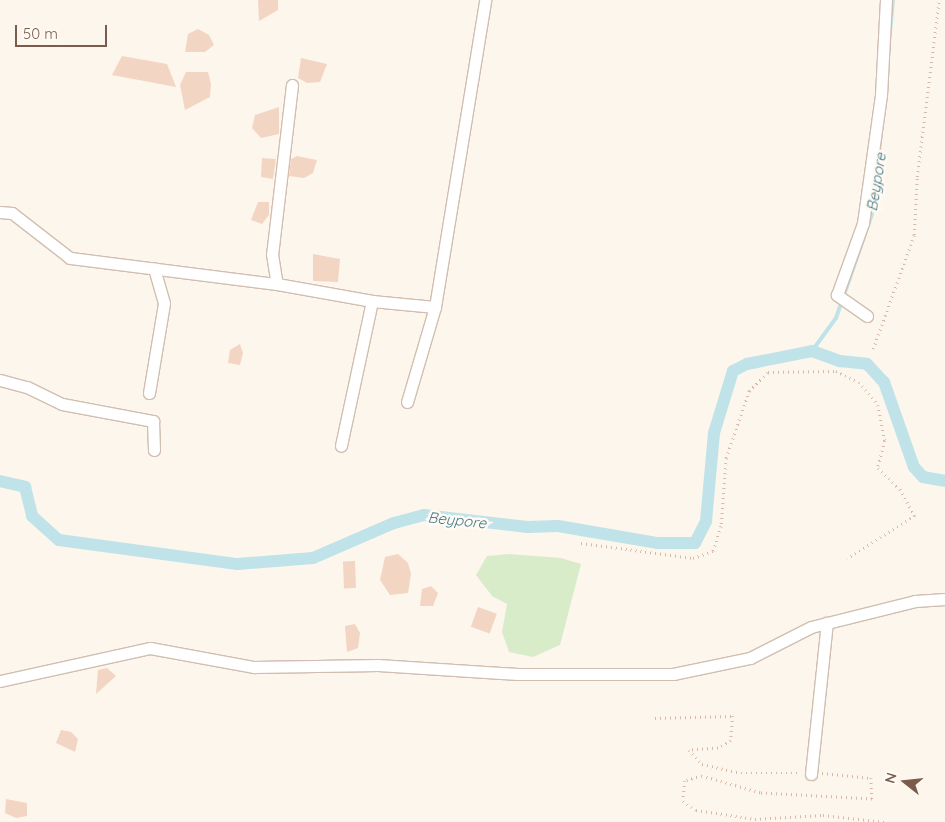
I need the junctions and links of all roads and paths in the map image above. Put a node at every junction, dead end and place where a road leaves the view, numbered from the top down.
1 (485, 0) edge
2 (886, 0) edge
3 (939, 0) edge
4 (292, 86) dead end
5 (0, 212) edge
6 (154, 268) junction
7 (276, 284) junction
8 (372, 301) junction
9 (435, 307) junction
10 (867, 316) dead end
11 (873, 348) dead end
12 (0, 380) edge
13 (149, 394) dead end
14 (408, 402) dead end
15 (341, 446) dead end
16 (154, 450) dead end
17 (581, 543) dead end
18 (846, 558) dead end
19 (945, 598) edge
20 (827, 623) junction
21 (0, 681) edge
22 (655, 718) dead end
23 (812, 774) junction
24 (885, 822) edge

1 - 9 street
2 - 10 street
3 - 11 path
4 - 7 street
5 - 6 street
6 - 7 street
6 - 13 street
7 - 8 street
8 - 9 street
8 - 15 street
9 - 14 street
12 - 16 street
17 - 18 path
19 - 20 street
20 - 21 street
20 - 23 street
22 - 23 path
23 - 24 path

